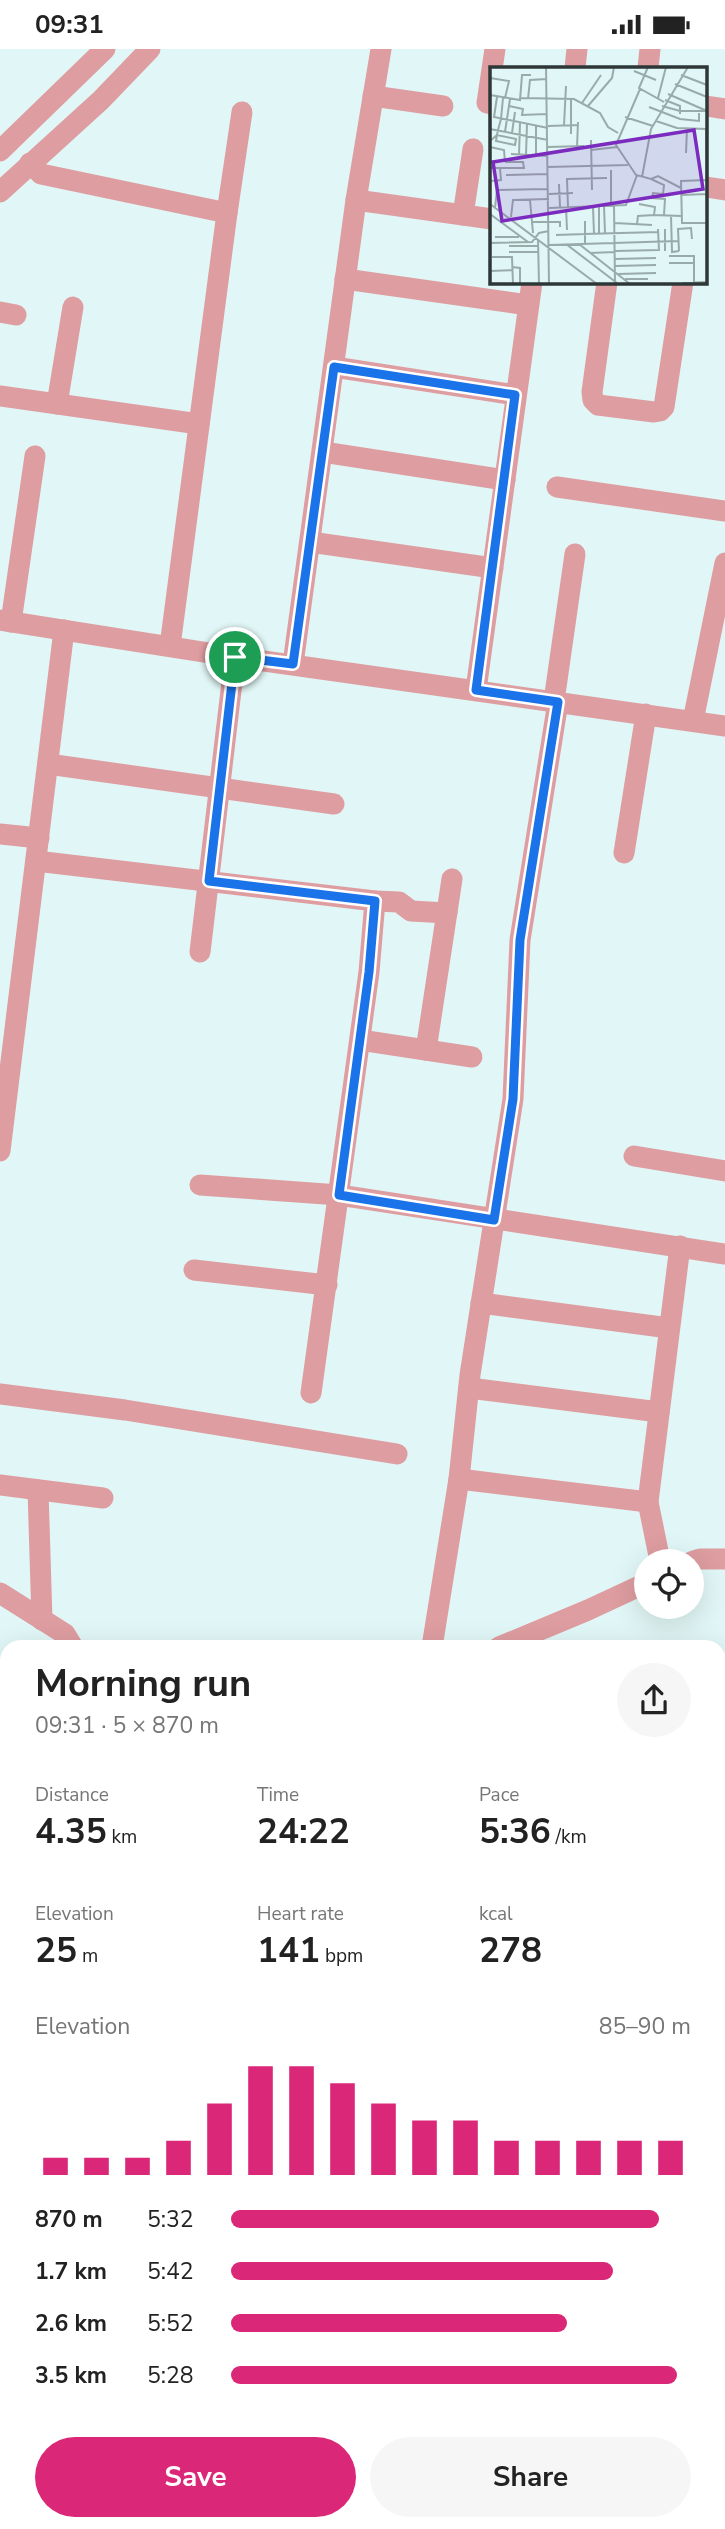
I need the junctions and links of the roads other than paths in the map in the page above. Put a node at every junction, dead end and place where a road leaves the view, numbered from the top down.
1 (105, 49) edge
2 (150, 49) edge
3 (381, 49) edge
4 (495, 49) edge
5 (577, 49) edge
6 (650, 49) edge
7 (492, 67) edge
8 (575, 67) edge
9 (648, 67) edge
10 (490, 79) edge
11 (373, 96) junction
12 (490, 104) edge
13 (443, 106) dead end
14 (242, 112) dead end
15 (473, 149) dead end
16 (0, 151) edge
17 (30, 163) junction
18 (5, 177) edge
19 (356, 200) junction
20 (227, 213) junction
21 (463, 215) junction
22 (490, 219) edge
23 (345, 279) junction
24 (531, 283) edge
25 (607, 283) edge
26 (683, 283) edge
27 (528, 305) junction
28 (73, 307) dead end
29 (334, 367) junction
30 (0, 395) edge
31 (515, 395) junction
32 (57, 404) junction
33 (200, 424) junction
34 (323, 452) junction
35 (35, 456) dead end
36 (505, 480) junction
37 (557, 488) dead end
38 (725, 511) edge
39 (310, 542) junction
40 (576, 554) dead end
41 (493, 568) junction
42 (724, 570) edge
43 (6, 621) edge
44 (64, 630) junction
45 (170, 646) junction
46 (235, 657) junction
47 (293, 664) junction
48 (476, 690) junction
49 (556, 702) junction
50 (646, 714) junction
51 (693, 721) junction
52 (725, 726) edge
53 (48, 764) junction
54 (220, 788) junction
55 (334, 804) dead end
56 (0, 834) edge
57 (39, 838) junction
58 (624, 853) dead end
59 (36, 861) junction
60 (452, 879) dead end
61 (209, 881) junction
62 (375, 901) junction
63 (447, 913) junction
64 (200, 952) dead end
65 (360, 1040) junction
66 (426, 1050) junction
67 (472, 1057) dead end
68 (0, 1151) edge
69 (634, 1156) dead end
70 (725, 1171) edge
71 (200, 1185) dead end
72 (339, 1195) junction
73 (494, 1220) junction
74 (680, 1246) junction
75 (725, 1254) edge
76 (194, 1270) dead end
77 (327, 1285) junction
78 (481, 1303) junction
79 (669, 1328) junction
80 (469, 1388) junction
81 (311, 1393) dead end
82 (0, 1394) edge
83 (659, 1412) junction
84 (397, 1454) dead end
85 (459, 1479) junction
86 (0, 1485) edge
87 (38, 1490) junction
88 (103, 1498) dead end
89 (648, 1501) junction
90 (658, 1549) edge
91 (704, 1559) edge
92 (725, 1559) edge
93 (634, 1589) edge
94 (0, 1593) edge
95 (42, 1620) junction
96 (69, 1640) edge
97 (433, 1640) edge
98 (516, 1640) edge

1 - 16 street
2 - 17 street
3 - 11 street
4 - 7 street
5 - 8 street
6 - 9 street
10 - 12 street
11 - 13 street
11 - 19 street
14 - 20 street
15 - 21 street
17 - 18 street
17 - 20 street
19 - 21 street
19 - 23 street
20 - 33 street
21 - 22 street
23 - 27 street
23 - 29 street
24 - 27 street
25 - 26 street
27 - 31 street
28 - 32 street
29 - 31 street
29 - 34 street
30 - 32 street
31 - 36 street
32 - 33 street
33 - 45 street
34 - 36 street
34 - 39 street
35 - 43 street
36 - 41 street
37 - 38 street
39 - 41 street
39 - 47 street
40 - 49 street
41 - 48 street
42 - 51 street
43 - 44 street
44 - 45 street
44 - 53 street
45 - 46 street
46 - 47 street
46 - 54 street
47 - 48 street
48 - 49 street
49 - 50 street
49 - 73 street
50 - 51 street
50 - 58 street
51 - 52 street
53 - 54 street
53 - 57 street
54 - 55 street
54 - 61 street
56 - 57 street
57 - 59 street
59 - 61 street
59 - 68 street
60 - 63 street
61 - 62 street
61 - 64 street
62 - 63 street
62 - 65 street
63 - 66 street
65 - 66 street
65 - 72 street
66 - 67 street
69 - 70 street
71 - 72 street
72 - 73 street
72 - 77 street
73 - 74 street
73 - 78 street
74 - 75 street
74 - 79 street
76 - 77 street
77 - 81 street
78 - 79 street
78 - 80 street
79 - 83 street
80 - 83 street
80 - 85 street
82 - 84 street
83 - 89 street
85 - 89 street
85 - 97 street
86 - 87 street
87 - 88 street
87 - 95 street
89 - 90 street
91 - 92 street
93 - 98 street
94 - 95 street
95 - 96 street

